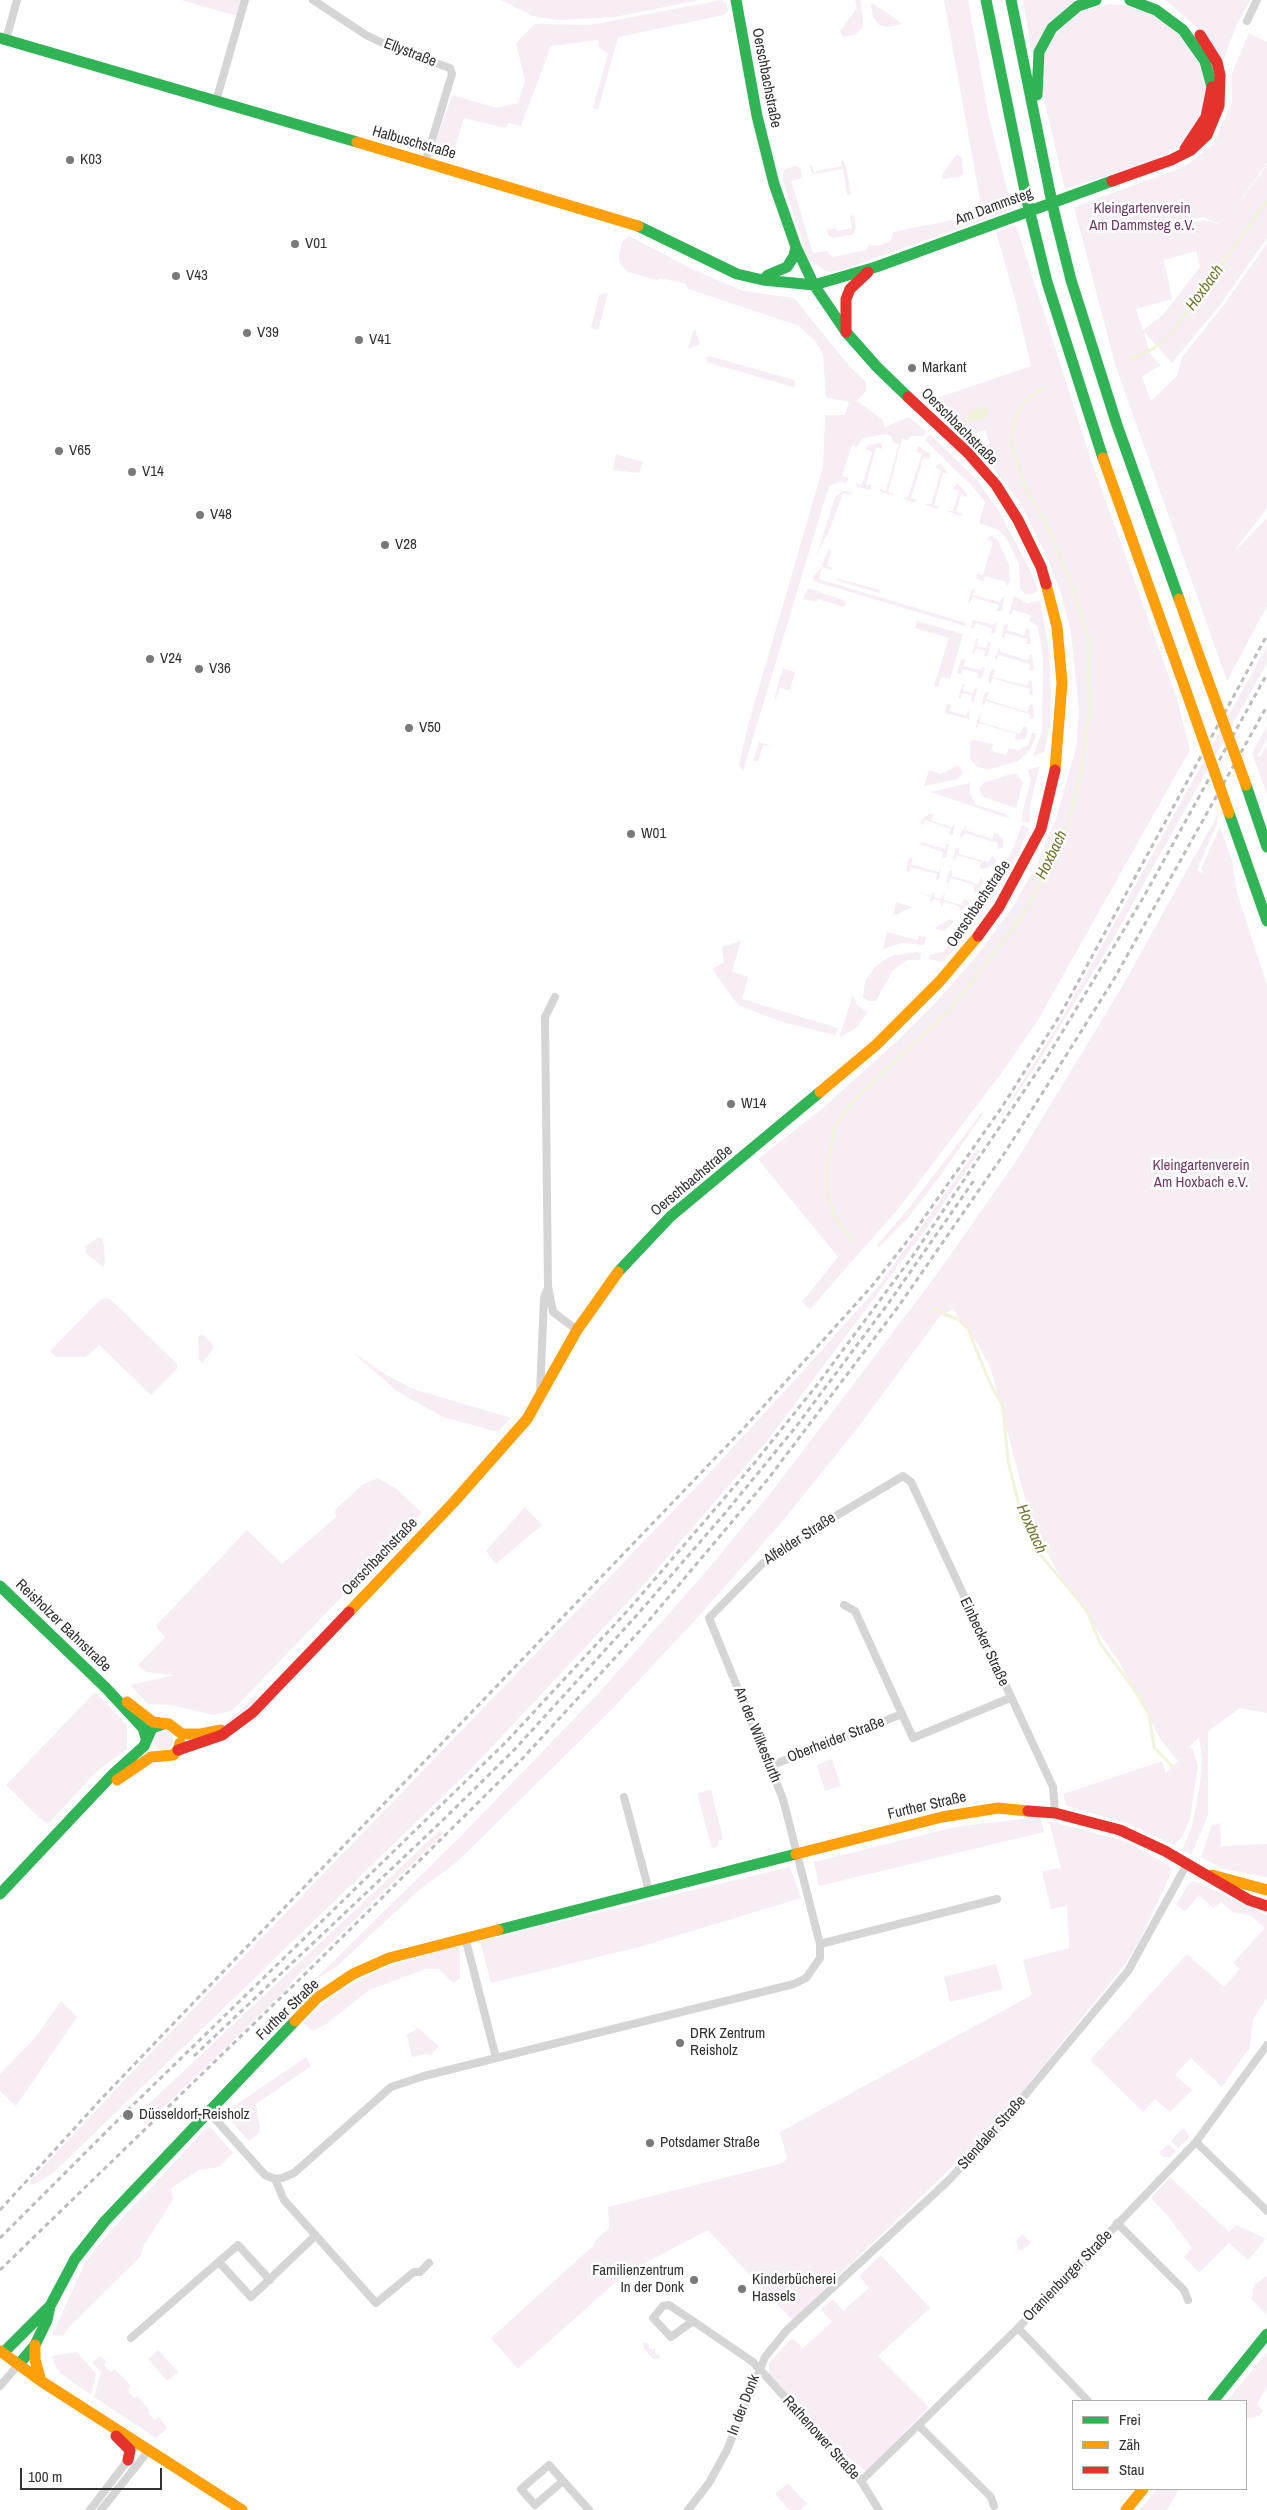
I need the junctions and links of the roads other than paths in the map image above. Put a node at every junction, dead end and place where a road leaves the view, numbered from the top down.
1 (17, 0) edge
2 (245, 0) edge
3 (313, 0) edge
4 (736, 0) edge
5 (986, 0) edge
6 (1011, 0) edge
7 (1096, 0) edge
8 (1130, 0) edge
9 (1158, 0) edge
10 (1257, 0) edge
11 (1247, 21) dead end
12 (3, 39) edge
13 (216, 102) junction
14 (1036, 132) junction
15 (1183, 152) junction
16 (426, 162) junction
17 (796, 247) junction
18 (876, 267) junction
19 (763, 280) junction
20 (814, 285) junction
21 (846, 332) junction
22 (1267, 847) edge
23 (1267, 921) edge
24 (555, 997) dead end
25 (548, 1286) junction
26 (577, 1330) junction
27 (540, 1395) junction
28 (903, 1476) joint
29 (0, 1586) edge
30 (844, 1605) dead end
31 (709, 1618) joint
32 (106, 1688) junction
33 (1010, 1698) junction
34 (902, 1714) junction
35 (163, 1724) junction
36 (230, 1728) junction
37 (176, 1729) junction
38 (146, 1739) junction
39 (178, 1750) junction
40 (158, 1756) junction
41 (770, 1766) junction
42 (97, 1793) junction
43 (624, 1797) dead end
44 (1055, 1813) junction
45 (797, 1854) junction
46 (1187, 1864) junction
47 (1206, 1874) junction
48 (1267, 1890) edge
49 (648, 1891) junction
50 (0, 1894) edge
51 (997, 1899) dead end
52 (1267, 1906) edge
53 (465, 1937) junction
54 (820, 1944) junction
55 (1267, 2045) edge
56 (496, 2058) junction
57 (209, 2112) junction
58 (1196, 2142) junction
59 (275, 2179) junction
60 (1267, 2211) edge
61 (1117, 2223) junction
62 (316, 2235) junction
63 (219, 2262) junction
64 (429, 2263) dead end
65 (270, 2280) junction
66 (1188, 2300) dead end
67 (50, 2306) junction
68 (694, 2321) junction
69 (1018, 2328) junction
70 (1267, 2334) edge
71 (131, 2338) dead end
72 (35, 2345) junction
73 (1, 2351) edge
74 (19, 2364) junction
75 (759, 2369) junction
76 (41, 2381) junction
77 (0, 2386) edge
78 (1087, 2400) edge
79 (1214, 2400) edge
80 (109, 2424) junction
81 (918, 2426) junction
82 (149, 2450) junction
83 (128, 2460) joint
84 (563, 2481) junction
85 (861, 2482) junction
86 (1142, 2490) edge
87 (994, 2506) dead end
88 (90, 2510) edge
89 (101, 2510) edge
90 (242, 2510) edge
91 (589, 2510) edge
92 (688, 2510) edge
93 (879, 2510) edge
94 (1126, 2510) edge

1 - 12 street
2 - 13 street
3 - 16 street, Ellystraße
4 - 17 main road, Oerschbachstraße
5 - 23 main road, bridge
6 - 14 main road
7 - 14 main road
8 - 15 main road, Am Dammsteg
9 - 15 main road, Am Dammsteg
10 - 11 street
12 - 13 main road, Halbuschstraße
13 - 16 main road, Halbuschstraße
14 - 22 main road, bridge
15 - 18 main road, Am Dammsteg
16 - 19 main road, Halbuschstraße
17 - 19 main road
17 - 20 main road, Oerschbachstraße
18 - 20 main road, Am Dammsteg
18 - 21 main road
19 - 20 main road, Halbuschstraße
20 - 21 main road, Oerschbachstraße
21 - 26 main road, Oerschbachstraße
24 - 25 street, Oerschbachstraße
25 - 26 street, Oerschbachstraße
25 - 27 street, Oerschbachstraße
26 - 27 main road, Oerschbachstraße
27 - 36 main road, Oerschbachstraße
28 - 31 street, Alfelder Straße
28 - 33 street, Einbecker Straße
29 - 32 main road, Reisholzer Bahnstraße
30 - 34 street, Oberheider Straße
31 - 41 street, An der Wilkesfurth
32 - 35 main road, Reisholzer Bahnstraße
32 - 38 main road, Reisholzer Bahnstraße
33 - 34 street, Oberheider Straße
33 - 44 street, Einbecker Straße
34 - 41 street, Oberheider Straße
35 - 37 main road, Reisholzer Bahnstraße
35 - 38 main road
36 - 37 main road, Oerschbachstraße
36 - 39 main road, Oerschbachstraße
37 - 39 main road
38 - 40 main road, Reisholzer Bahnstraße
38 - 42 main road
39 - 40 main road
40 - 42 main road
41 - 45 street, An der Wilkesfurth
42 - 50 main road
43 - 49 street
44 - 45 main road, Further Straße
44 - 46 main road, Further Straße
45 - 49 main road, Further Straße
45 - 54 street
46 - 47 main road, Further Straße
46 - 75 street, Stendaler Straße
47 - 48 main road, Further Straße
47 - 52 main road, Further Straße
49 - 53 main road, Further Straße
51 - 54 street
53 - 56 street
53 - 57 main road, Further Straße
54 - 56 street
55 - 58 street, Oranienburger Straße
56 - 59 street
57 - 59 street
57 - 67 main road, Further Straße
58 - 60 street
58 - 61 street, Oranienburger Straße
59 - 62 street
61 - 66 street, Oranienburger Straße
61 - 69 street, Oranienburger Straße
62 - 64 street
62 - 65 street
63 - 65 street
63 - 65 street
63 - 71 street
67 - 72 main road, Further Straße
67 - 73 main road, Further Straße
68 - 68 street, In der Donk
68 - 75 street, In der Donk
69 - 78 street, Oranienburger Straße
69 - 81 street, Oranienburger Straße
70 - 79 main road
72 - 74 main road, Further Straße
72 - 76 main road
73 - 74 main road
74 - 76 main road
74 - 77 street
75 - 85 street, Rathenower Straße
75 - 92 street, In der Donk
76 - 80 main road
80 - 82 main road
80 - 83 main road
81 - 85 street, Oranienburger Straße
81 - 87 street
82 - 89 street
82 - 90 main road
83 - 88 street
84 - 84 street
84 - 91 street
85 - 93 street, Rathenower Straße
86 - 94 main road

